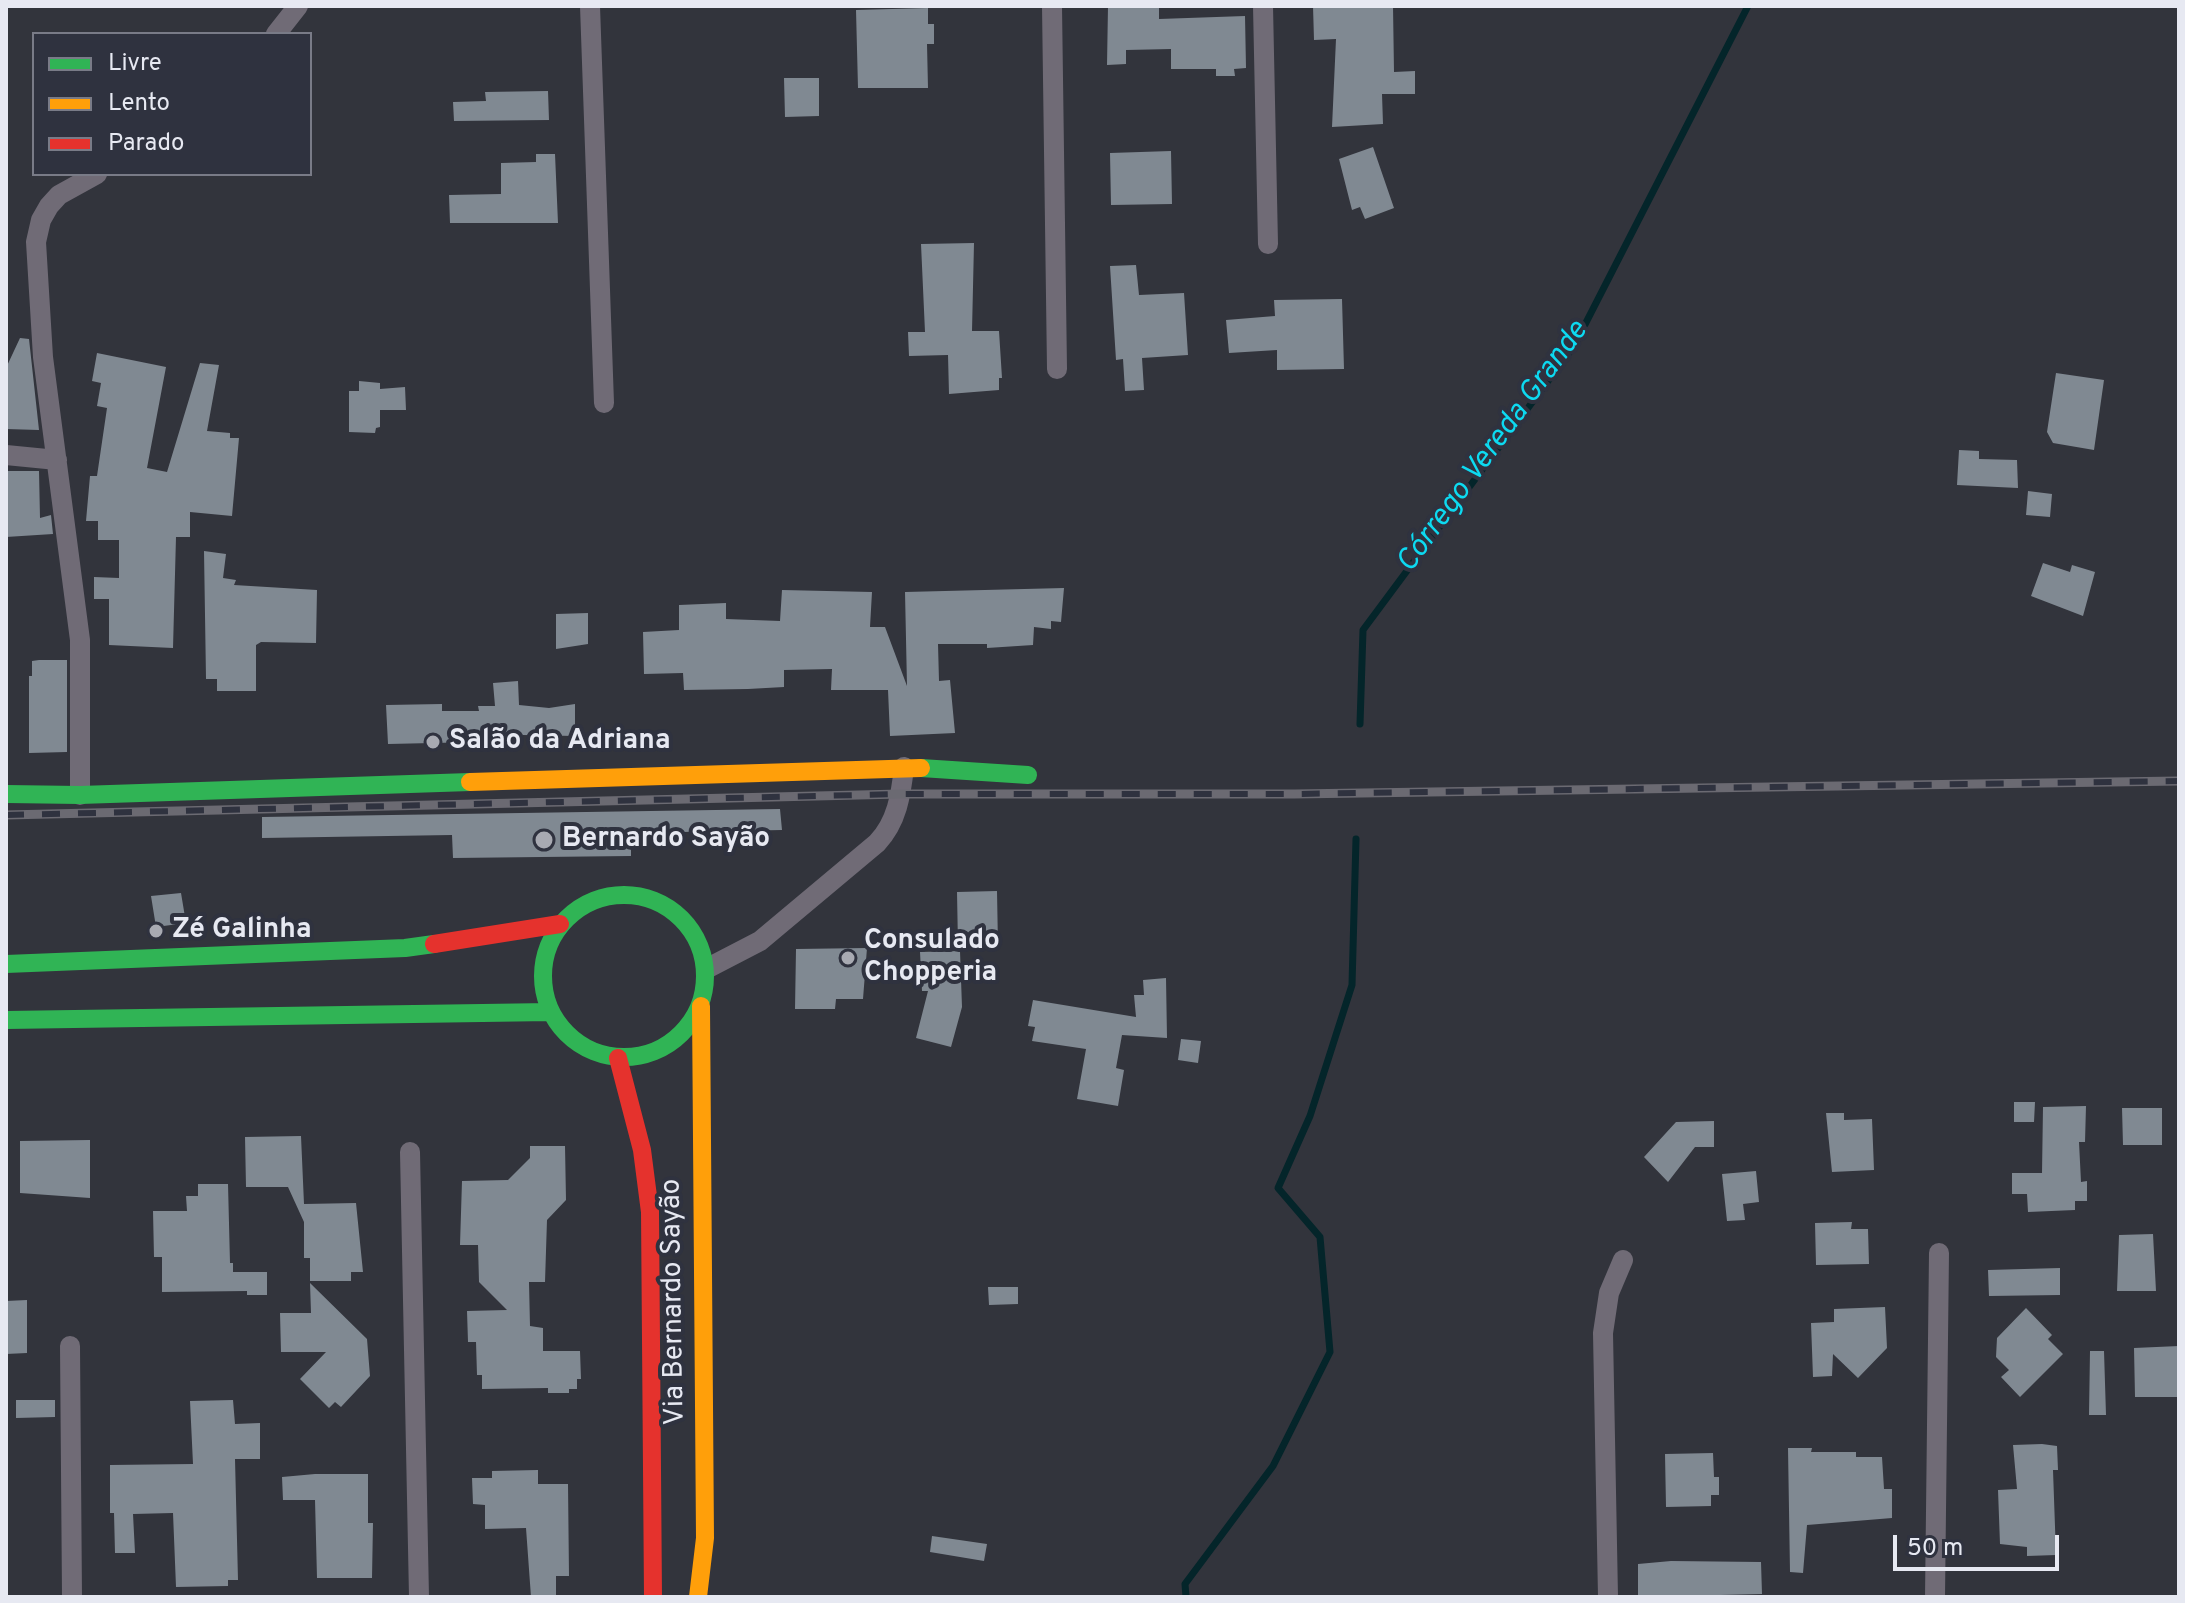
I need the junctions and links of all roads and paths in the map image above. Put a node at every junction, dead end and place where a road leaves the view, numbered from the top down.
1 (298, 6) edge
2 (590, 6) edge
3 (1052, 6) edge
4 (1263, 6) edge
5 (278, 32) edge
6 (93, 176) edge
7 (1268, 244) dead end
8 (1057, 369) dead end
9 (604, 403) dead end
10 (6, 455) edge
11 (57, 460) junction
12 (904, 767) junction
13 (1028, 775) dead end
14 (6, 794) edge
15 (80, 795) junction
16 (560, 924) junction
17 (6, 964) edge
18 (706, 969) junction
19 (701, 1006) junction
20 (550, 1012) junction
21 (6, 1020) edge
22 (618, 1058) junction
23 (410, 1152) dead end
24 (1939, 1253) dead end
25 (1623, 1260) dead end
26 (70, 1346) dead end
27 (72, 1597) edge
28 (419, 1597) edge
29 (653, 1597) edge
30 (698, 1597) edge
31 (1608, 1597) edge
32 (1935, 1597) edge

1 - 5 street
2 - 9 street
3 - 8 street
4 - 7 street
6 - 11 street
10 - 11 street
11 - 15 street
12 - 13 main road
12 - 15 main road
12 - 18 street
14 - 15 main road
16 - 17 main road
16 - 18 main road
16 - 20 main road
18 - 19 main road
19 - 22 main road
19 - 30 main road, Via Bernardo Sayão
20 - 21 main road
20 - 22 main road
22 - 29 main road, Via Bernardo Sayão
23 - 28 street
24 - 32 street
25 - 31 street
26 - 27 street

